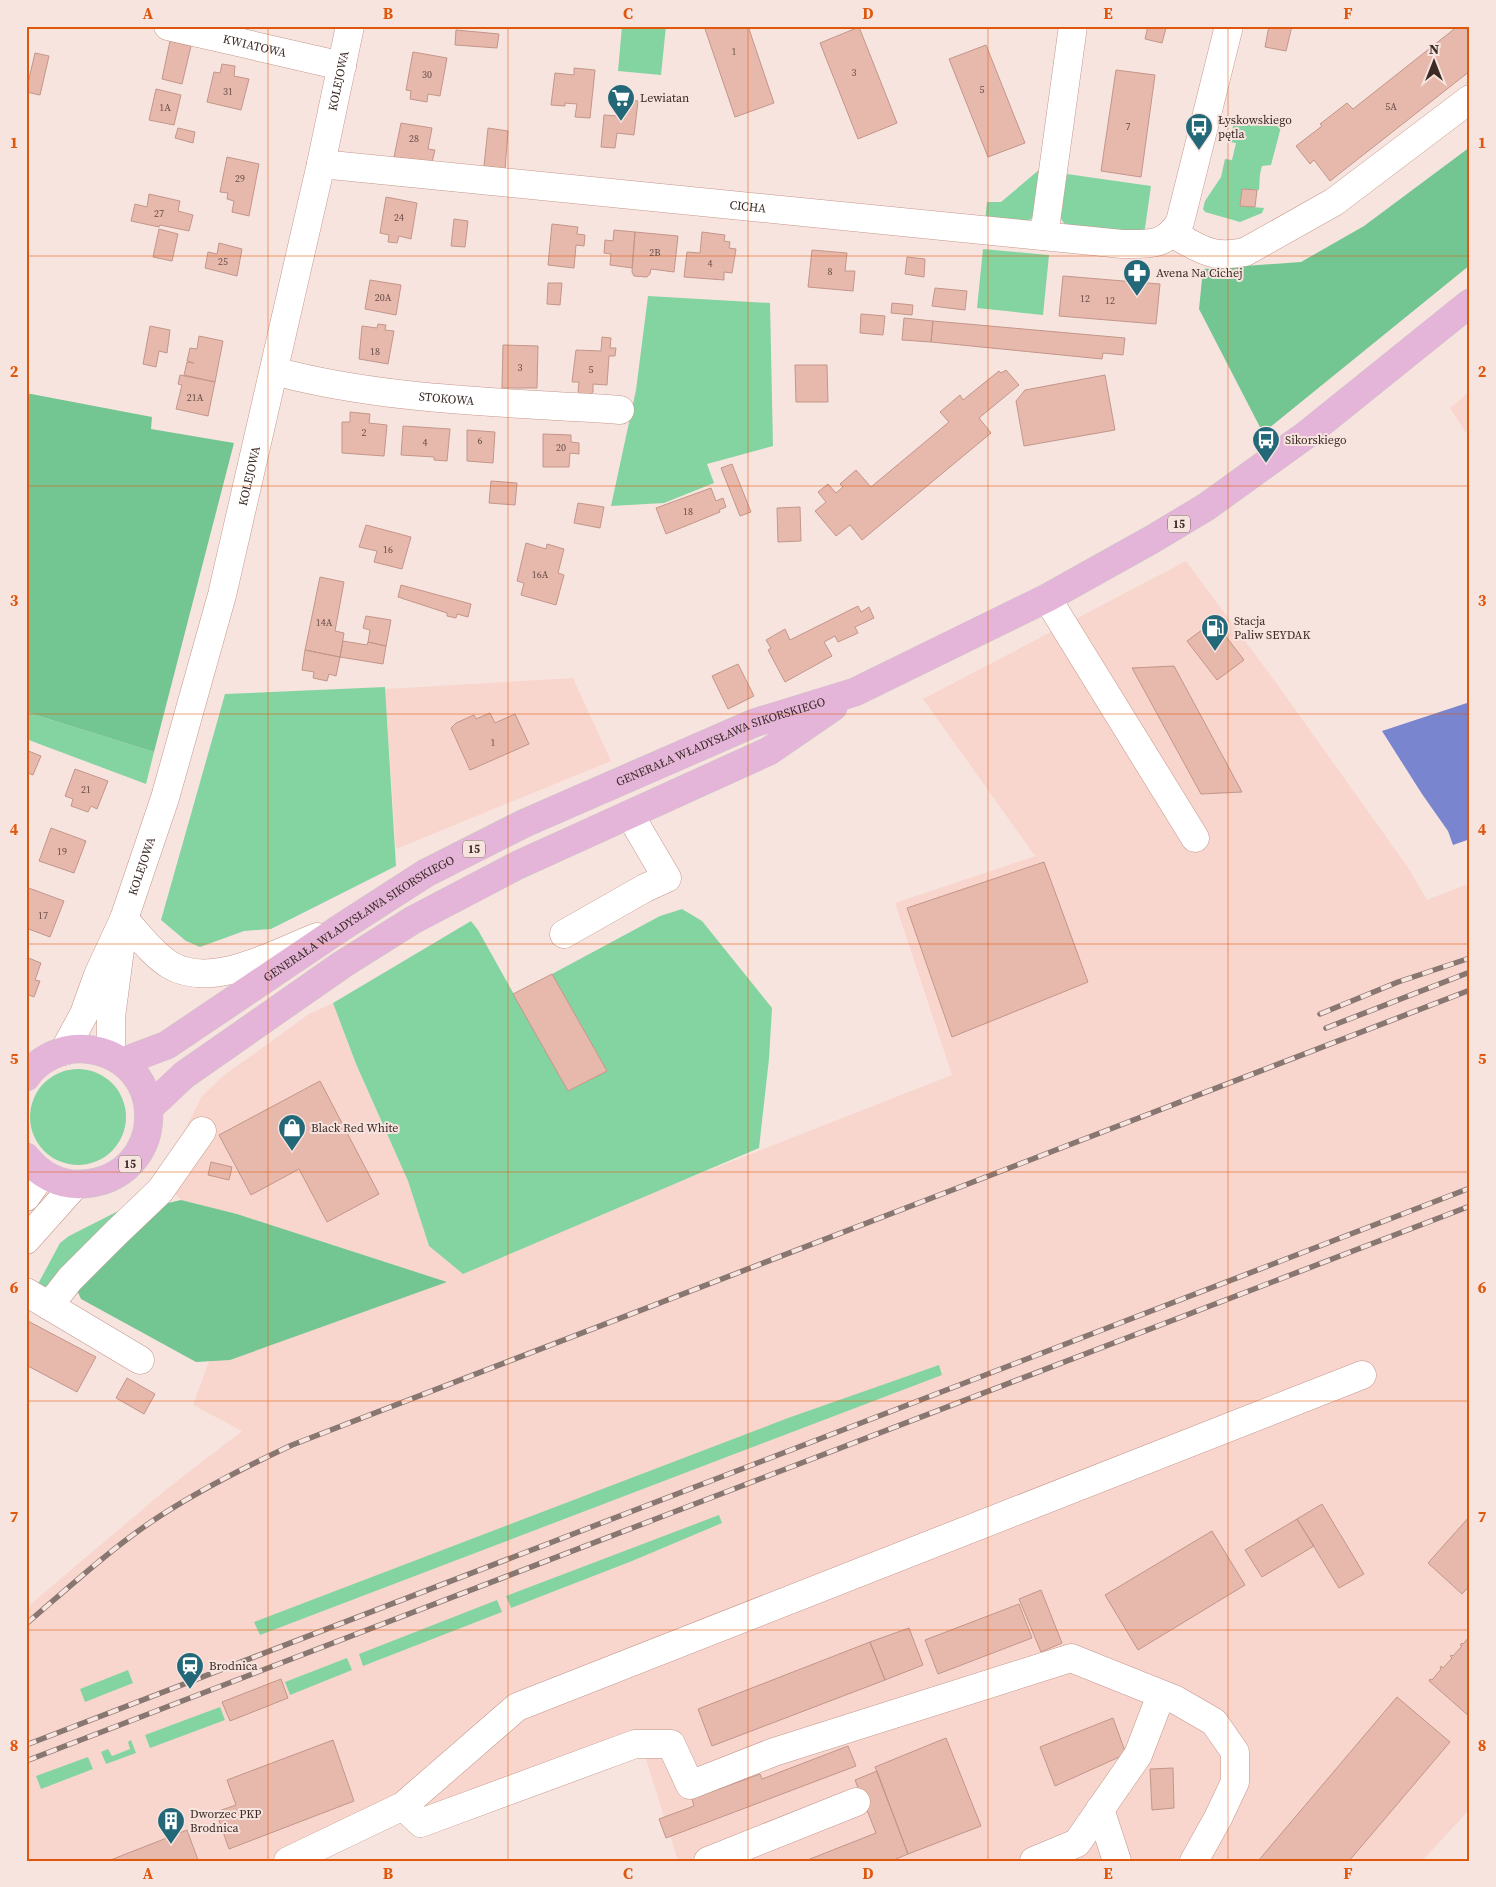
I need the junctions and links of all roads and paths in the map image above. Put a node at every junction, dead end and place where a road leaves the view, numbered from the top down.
1 (168, 26) edge
2 (350, 26) edge
3 (1074, 26) edge
4 (1229, 26) edge
5 (342, 66) junction
6 (1470, 99) edge
7 (321, 164) junction
8 (1173, 234) junction
9 (1044, 236) junction
10 (1470, 303) edge
11 (274, 371) junction
12 (620, 410) dead end
13 (1046, 598) junction
14 (855, 692) junction
15 (630, 815) junction
16 (1195, 838) dead end
17 (124, 918) junction
18 (342, 927) junction
19 (564, 934) dead end
20 (64, 1051) junction
21 (116, 1059) junction
22 (26, 1077) edge
23 (149, 1108) junction
24 (202, 1131) dead end
25 (34, 1165) edge
26 (74, 1185) junction
27 (26, 1198) edge
28 (26, 1240) edge
29 (37, 1299) edge
30 (140, 1360) dead end
31 (1362, 1375) dead end
32 (1161, 1695) junction
33 (856, 1802) dead end
34 (403, 1806) junction
35 (1100, 1810) junction
36 (288, 1861) edge
37 (708, 1861) edge
38 (1034, 1861) edge
39 (1117, 1861) edge
40 (1194, 1861) edge

1 - 5 street, KWIATOWA
2 - 5 street, KOLEJOWA
3 - 9 street
4 - 8 street
5 - 7 street, KOLEJOWA
6 - 8 street
7 - 9 street, CICHA
7 - 11 street, KOLEJOWA
8 - 9 street, CICHA
10 - 13 main road, GENERAŁA WŁADYSŁAWA SIKORSKIEGO / 15
11 - 12 street, STOKOWA
11 - 17 street, KOLEJOWA
13 - 14 main road, GENERAŁA WŁADYSŁAWA SIKORSKIEGO / 15
13 - 16 street
14 - 15 main road, GENERAŁA WŁADYSŁAWA SIKORSKIEGO / 15
14 - 18 main road, GENERAŁA WŁADYSŁAWA SIKORSKIEGO / 15
15 - 19 street
15 - 23 main road, GENERAŁA WŁADYSŁAWA SIKORSKIEGO / 15
17 - 18 street
17 - 20 street, KOLEJOWA
17 - 21 street, KOLEJOWA
18 - 21 main road, GENERAŁA WŁADYSŁAWA SIKORSKIEGO / 15
20 - 21 main road
20 - 22 main road
21 - 23 main road, 15
23 - 26 main road, 15
24 - 29 street
25 - 26 main road, 15
25 - 27 street
26 - 28 street
29 - 30 street
31 - 34 street
32 - 34 street
32 - 35 street
32 - 40 street
33 - 37 street
34 - 36 street
35 - 38 street
35 - 39 street

